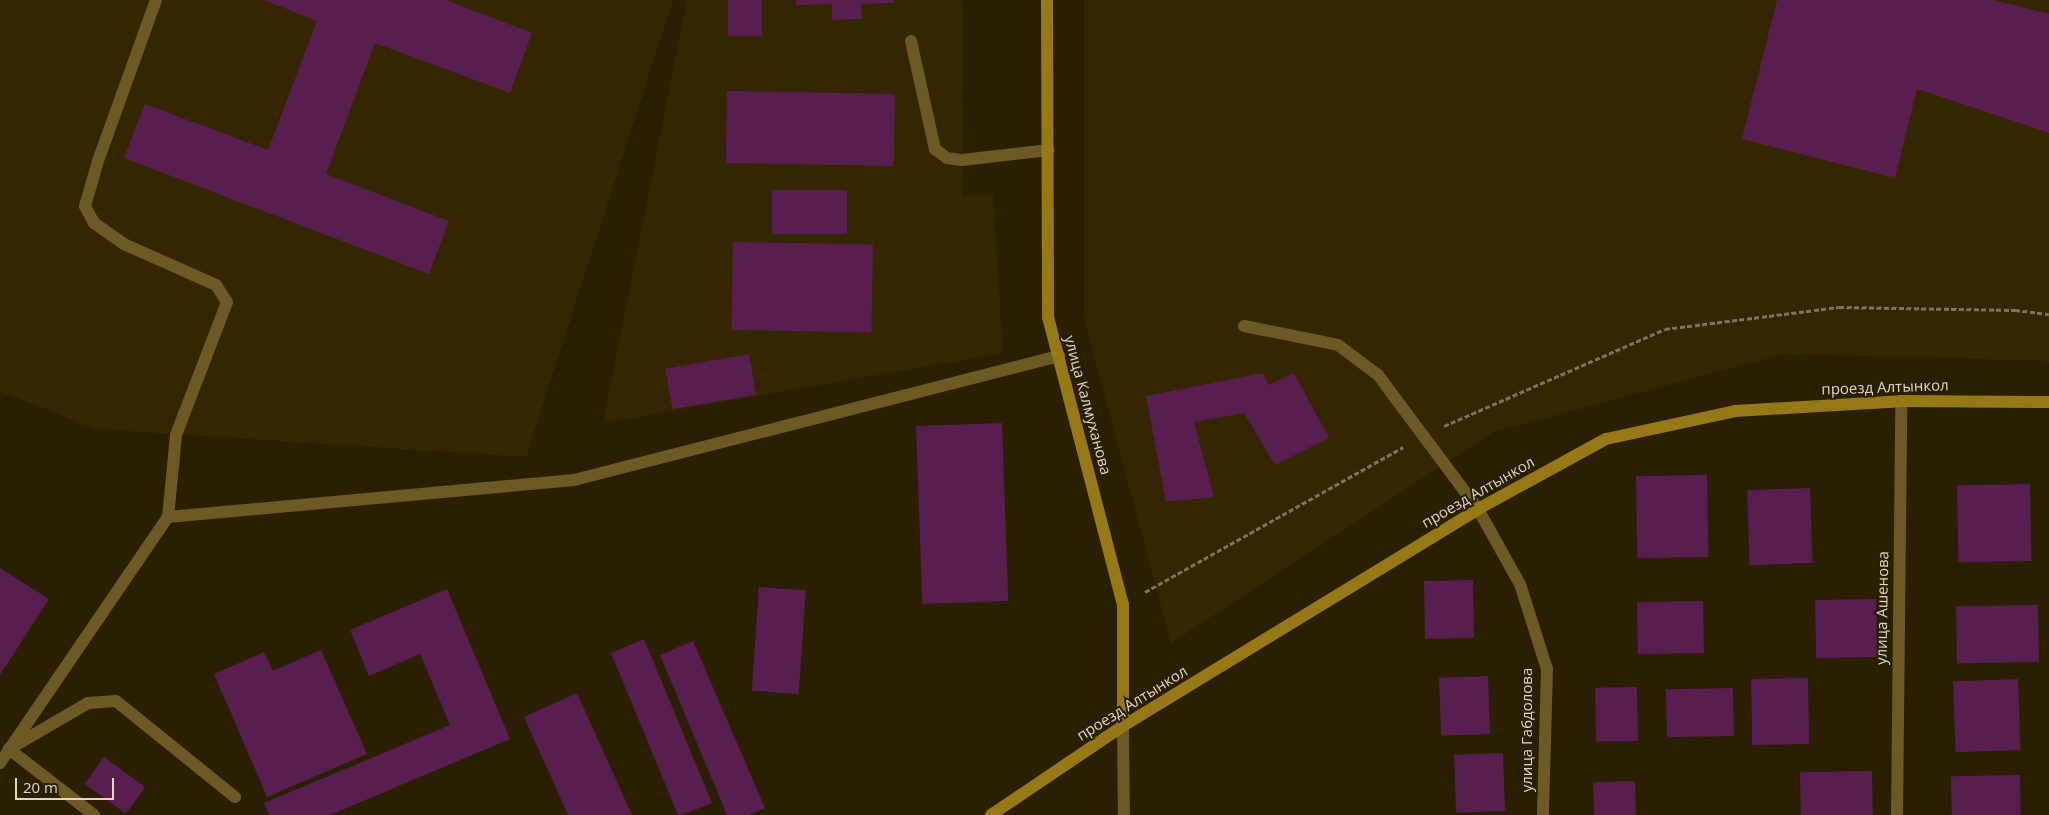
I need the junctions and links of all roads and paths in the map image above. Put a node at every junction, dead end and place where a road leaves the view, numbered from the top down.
1 (156, 0) edge
2 (1048, 0) edge
3 (911, 41) dead end
4 (1048, 150) junction
5 (2049, 314) edge
6 (1244, 326) dead end
7 (1059, 356) junction
8 (1901, 400) junction
9 (2049, 402) edge
10 (1423, 436) junction
11 (1478, 509) junction
12 (168, 516) junction
13 (1123, 604) junction
14 (1123, 726) junction
15 (9, 749) junction
16 (0, 763) edge
17 (235, 797) dead end
18 (94, 815) edge
19 (991, 815) edge
20 (1124, 815) edge
21 (1543, 815) edge
22 (1897, 815) edge

1 - 12 street
2 - 4 main road, улица Калмуханова
3 - 4 street
4 - 7 main road, улица Калмуханова
5 - 10 path
6 - 10 street, улица Габдолова
7 - 12 street
7 - 13 main road, улица Калмуханова
8 - 9 main road, проезд Алтынкол
8 - 11 main road, проезд Алтынкол
8 - 22 street, улица Ашенова
10 - 11 street, улица Габдолова
10 - 13 path
11 - 14 main road, проезд Алтынкол
11 - 21 street, улица Габдолова
12 - 15 street
13 - 14 main road, улица Калмуханова
14 - 19 main road, проезд Алтынкол
14 - 20 street, улица Калмуханова
15 - 16 street
15 - 17 street
15 - 18 street

